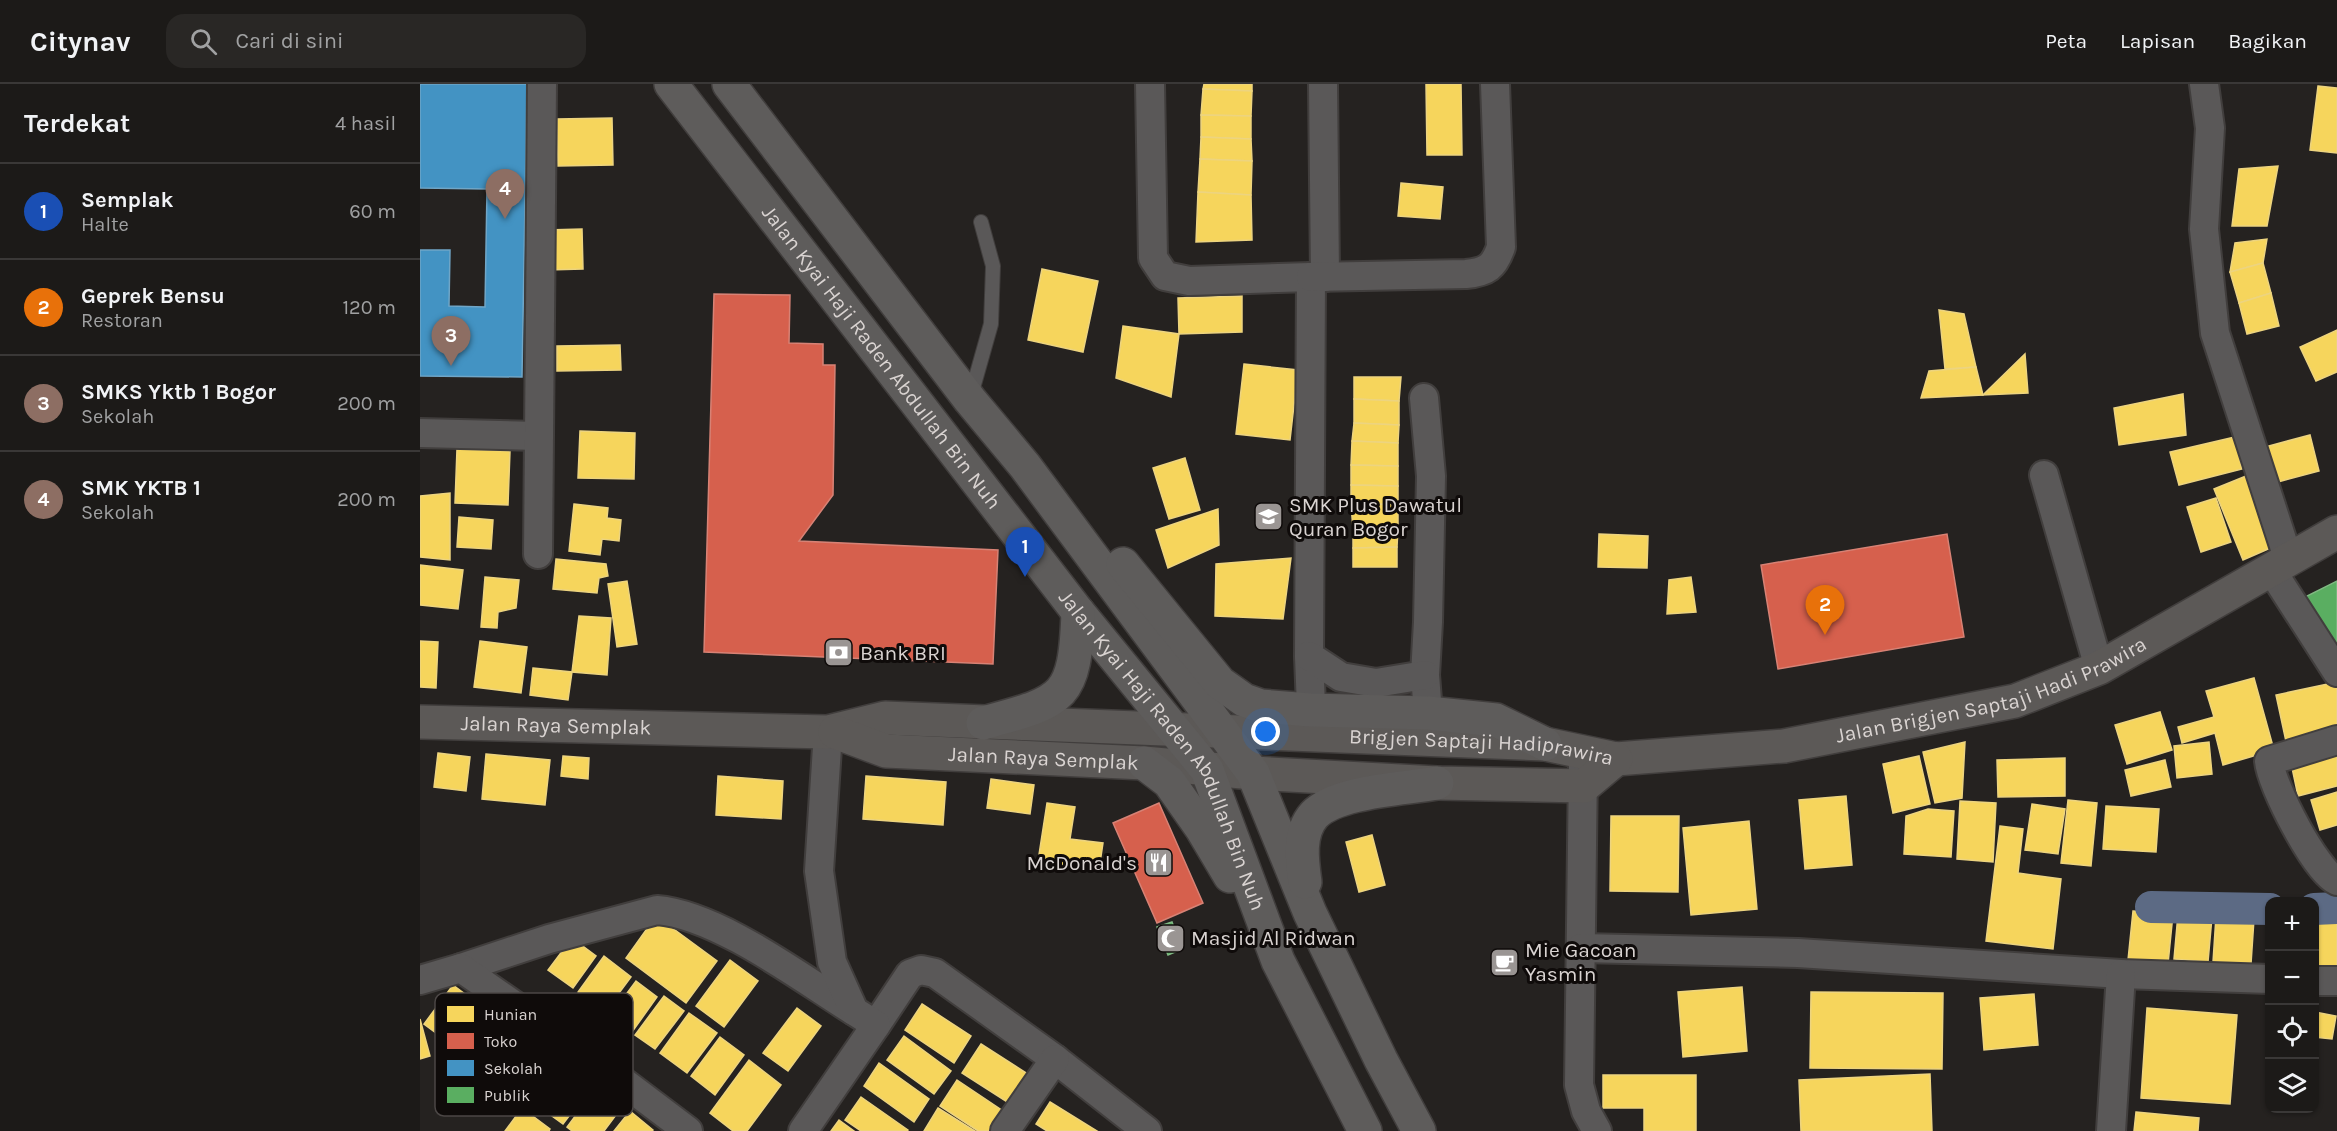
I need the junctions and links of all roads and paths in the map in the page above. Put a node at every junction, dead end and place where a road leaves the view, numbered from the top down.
1 (542, 84) edge
2 (671, 84) edge
3 (729, 84) edge
4 (1150, 84) edge
5 (1323, 84) edge
6 (1496, 84) edge
7 (2204, 84) edge
8 (981, 222) dead end
9 (1318, 277) junction
10 (1424, 398) dead end
11 (970, 400) junction
12 (420, 433) edge
13 (538, 436) junction
14 (1025, 466) junction
15 (2044, 475) dead end
16 (2337, 532) edge
17 (538, 554) dead end
18 (2281, 566) junction
19 (1078, 612) junction
20 (1309, 656) junction
21 (2099, 668) junction
22 (2337, 672) edge
23 (1425, 675) junction
24 (1428, 713) junction
25 (420, 722) edge
26 (1311, 722) junction
27 (983, 723) junction
28 (832, 732) junction
29 (1175, 732) junction
30 (1222, 733) junction
31 (2337, 740) edge
32 (1545, 744) junction
33 (1582, 752) junction
34 (1616, 759) junction
35 (1144, 764) junction
36 (1207, 770) junction
37 (1253, 773) junction
38 (1437, 783) junction
39 (1584, 786) junction
40 (2337, 881) edge
41 (1310, 913) junction
42 (1581, 948) junction
43 (1278, 961) junction
44 (461, 968) junction
45 (2121, 974) junction
46 (2265, 979) edge
47 (420, 980) edge
48 (2319, 981) edge
49 (2337, 981) edge
50 (497, 993) edge
51 (865, 1018) junction
52 (1055, 1059) junction
53 (633, 1089) edge
54 (688, 1131) edge
55 (803, 1131) edge
56 (1005, 1131) edge
57 (1147, 1131) edge
58 (1365, 1131) edge
59 (1419, 1131) edge
60 (1597, 1131) edge
61 (2111, 1131) edge

1 - 13 street
2 - 19 highway, Jalan Kyai Haji Raden Abdullah Bin Nuh
3 - 11 highway, Jalan Kyai Haji Raden Abdullah Bin Nuh
4 - 9 street
5 - 9 street
6 - 9 street
7 - 18 street
8 - 11 lane
9 - 20 street
10 - 23 street
11 - 14 highway, Jalan Kyai Haji Raden Abdullah Bin Nuh
12 - 13 street
13 - 17 street
14 - 26 highway
14 - 30 highway, Jalan Kyai Haji Raden Abdullah Bin Nuh
15 - 21 street
16 - 18 main road, Jalan Brigjen Saptaji Hadi Prawira
18 - 21 main road, Jalan Brigjen Saptaji Hadi Prawira
18 - 22 street
19 - 27 highway
19 - 29 highway, Jalan Kyai Haji Raden Abdullah Bin Nuh
20 - 23 street
20 - 26 street
21 - 34 main road, Jalan Brigjen Saptaji Hadi Prawira
23 - 24 street
24 - 26 highway
24 - 32 highway
25 - 28 main road, Jalan Raya Semplak
26 - 30 main road, Brigjen Saptaji Hadiprawira
26 - 32 main road, Brigjen Saptaji Hadiprawira
27 - 28 main road, Jalan Raya Semplak
27 - 29 main road, Jalan Raya Semplak
28 - 35 main road, Jalan Raya Semplak
28 - 51 street
29 - 30 main road, Jalan Raya Semplak
29 - 36 highway, Jalan Kyai Haji Raden Abdullah Bin Nuh
30 - 37 highway, Jalan Kyai Haji Raden Abdullah Bin Nuh
31 - 40 street
32 - 33 main road, Brigjen Saptaji Hadiprawira
33 - 34 main road, Brigjen Saptaji Hadiprawira
33 - 39 street
34 - 39 main road, Brigjen Saptaji Hadiprawira
35 - 36 main road, Jalan Raya Semplak
35 - 43 highway
36 - 37 main road, Jalan Raya Semplak
36 - 43 highway, Jalan Kyai Haji Raden Abdullah Bin Nuh
37 - 38 main road, Brigjen Saptaji Hadiprawira
37 - 41 highway, Jalan Kyai Haji Raden Abdullah Bin Nuh
38 - 39 main road, Brigjen Saptaji Hadiprawira
38 - 41 highway
39 - 42 street
41 - 59 highway, Jalan Kyai Haji Raden Abdullah Bin Nuh
42 - 45 street
42 - 60 street
43 - 58 highway, Jalan Kyai Haji Raden Abdullah Bin Nuh
44 - 47 street
44 - 50 street
44 - 51 street
45 - 46 street
45 - 61 street
48 - 49 street
51 - 52 street
51 - 55 street
52 - 56 street
52 - 57 street
53 - 54 street

